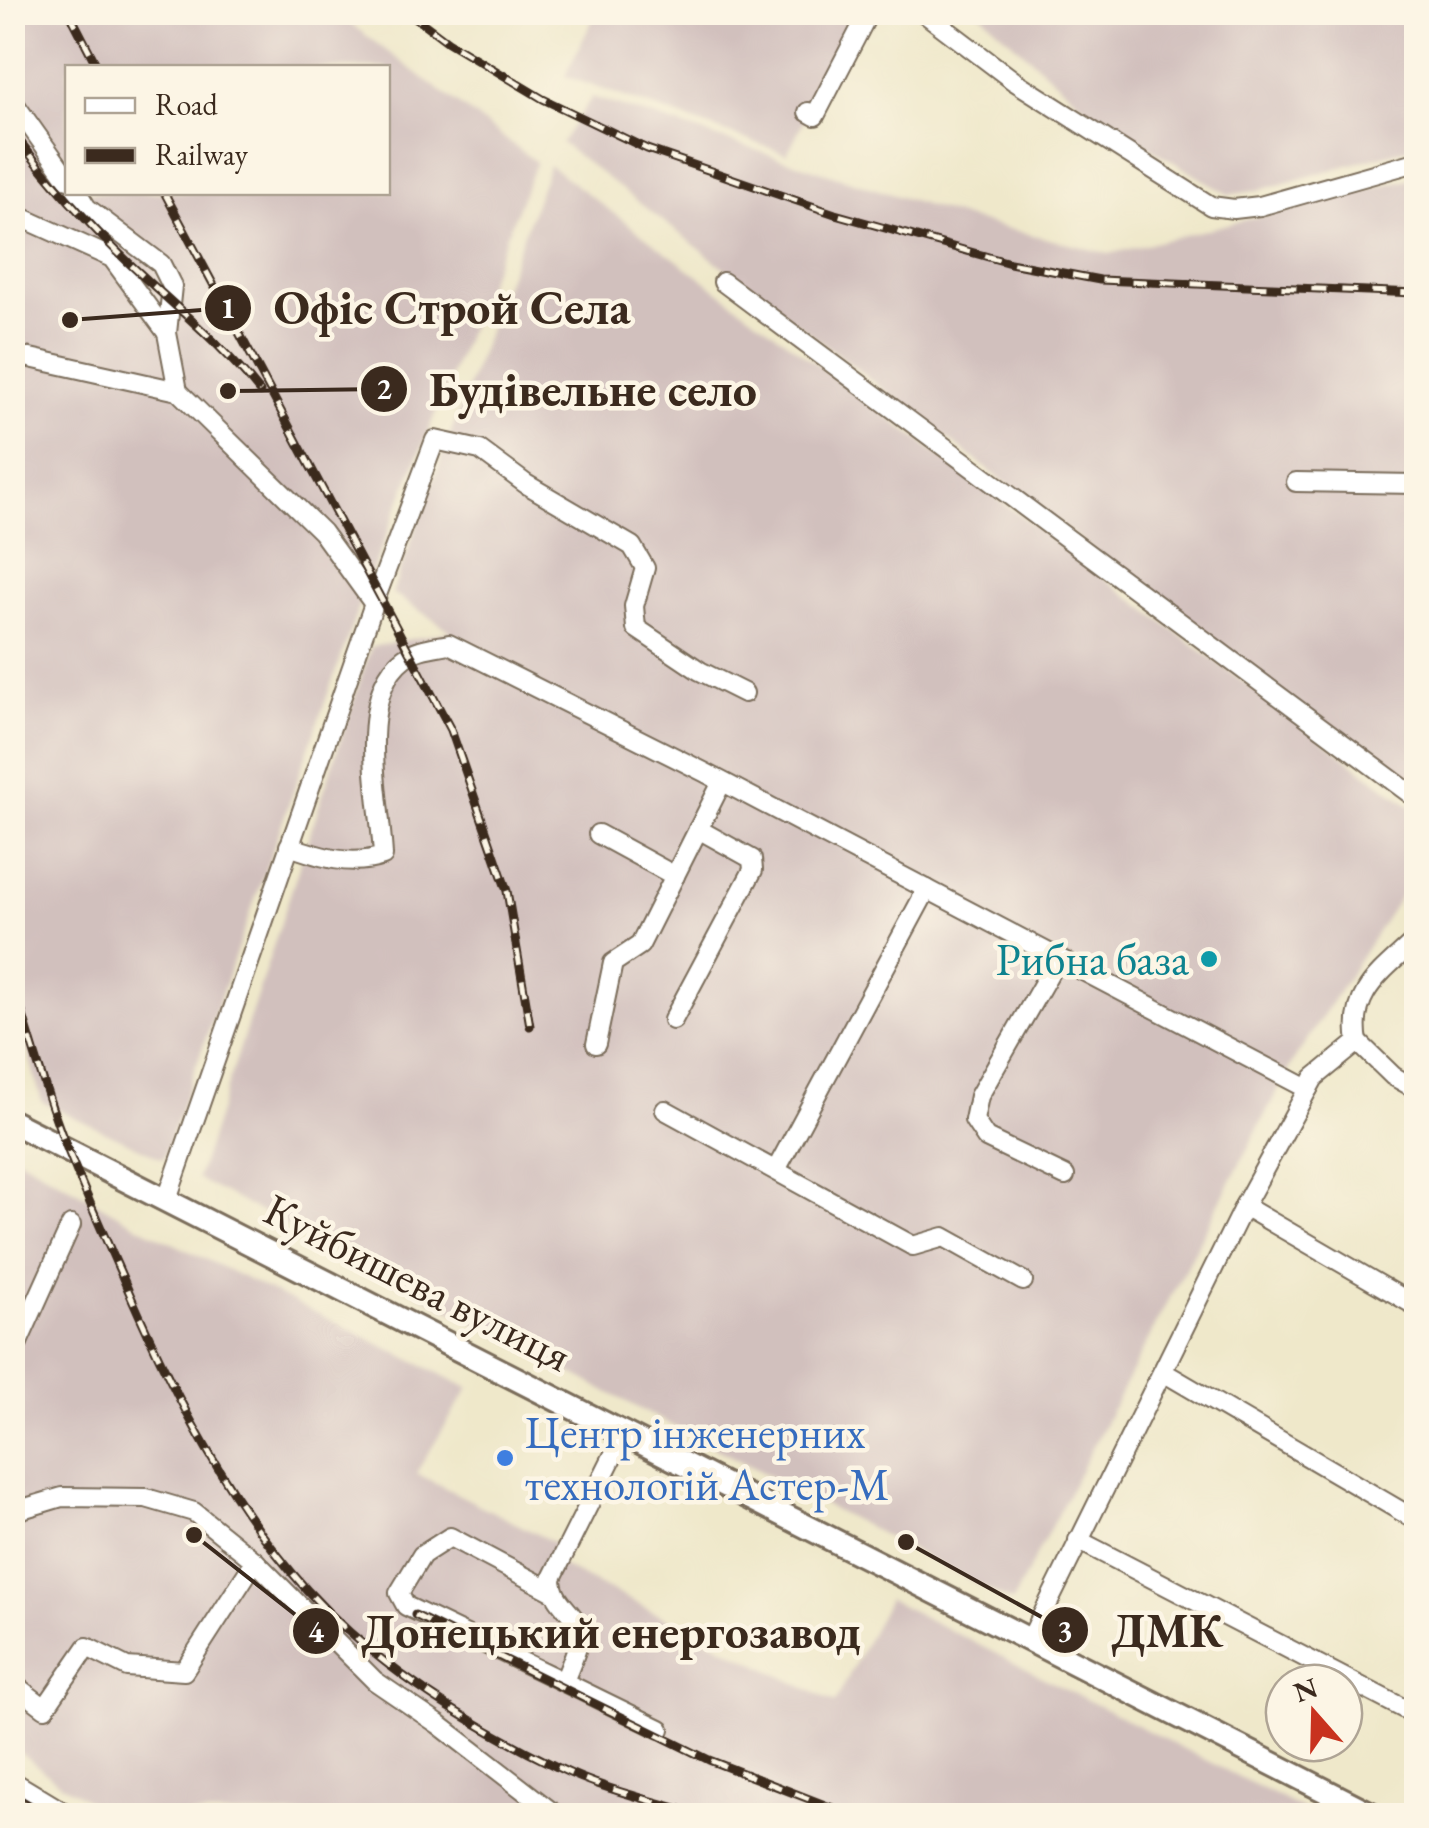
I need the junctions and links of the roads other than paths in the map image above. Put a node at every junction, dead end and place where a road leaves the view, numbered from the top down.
1 (868, 12) edge
2 (923, 12) edge
3 (12, 100) edge
4 (808, 112) dead end
5 (1416, 162) edge
6 (65, 175) edge
7 (79, 195) edge
8 (12, 212) edge
9 (722, 282) dead end
10 (167, 333) junction
11 (12, 354) edge
12 (178, 390) junction
13 (1296, 482) dead end
14 (1416, 484) edge
15 (374, 604) junction
16 (744, 693) dead end
17 (722, 782) junction
18 (1416, 798) edge
19 (698, 829) junction
20 (598, 834) dead end
21 (290, 846) junction
22 (674, 876) junction
23 (927, 889) junction
24 (1416, 940) edge
25 (1058, 958) junction
26 (673, 1020) dead end
27 (1358, 1042) junction
28 (596, 1044) dead end
29 (1308, 1089) junction
30 (1416, 1089) edge
31 (665, 1110) dead end
32 (12, 1122) edge
33 (776, 1170) junction
34 (1065, 1176) dead end
35 (167, 1199) junction
36 (1244, 1206) junction
37 (71, 1225) dead end
38 (1023, 1281) dead end
39 (1416, 1306) edge
40 (12, 1356) edge
41 (1163, 1372) junction
42 (626, 1432) junction
43 (12, 1512) edge
44 (1416, 1520) edge
45 (1078, 1540) junction
46 (255, 1562) junction
47 (552, 1591) junction
48 (1031, 1638) junction
49 (564, 1682) junction
50 (12, 1683) edge
51 (1416, 1715) edge
52 (660, 1729) dead end
53 (12, 1781) edge
54 (12, 1809) edge
55 (23, 1816) edge
56 (70, 1816) edge
57 (557, 1816) edge
58 (1375, 1816) edge

1 - 4 street
2 - 5 street
3 - 6 street
7 - 10 street
8 - 10 street
9 - 18 street
10 - 12 street
11 - 12 street
12 - 15 street
13 - 14 street
15 - 16 street
15 - 21 street
17 - 19 street
17 - 21 street
17 - 23 street
19 - 22 street
19 - 26 street
20 - 22 street
21 - 35 street
22 - 28 street
23 - 25 street
23 - 33 street
24 - 27 street
25 - 29 street
25 - 34 street
27 - 29 street
27 - 30 street
29 - 36 street
31 - 33 street
32 - 35 main road, Куйбишева вулиця
33 - 38 street
35 - 42 main road, Куйбишева вулиця
36 - 39 street
36 - 41 street
37 - 40 street
41 - 44 street
41 - 45 street
42 - 47 street
42 - 48 main road, Куйбишева вулиця
43 - 46 street
45 - 48 street
45 - 51 street
46 - 50 street
46 - 57 street
47 - 49 street
47 - 49 street
48 - 58 main road, Куйбишева вулиця
49 - 52 street
53 - 56 street
54 - 55 street

